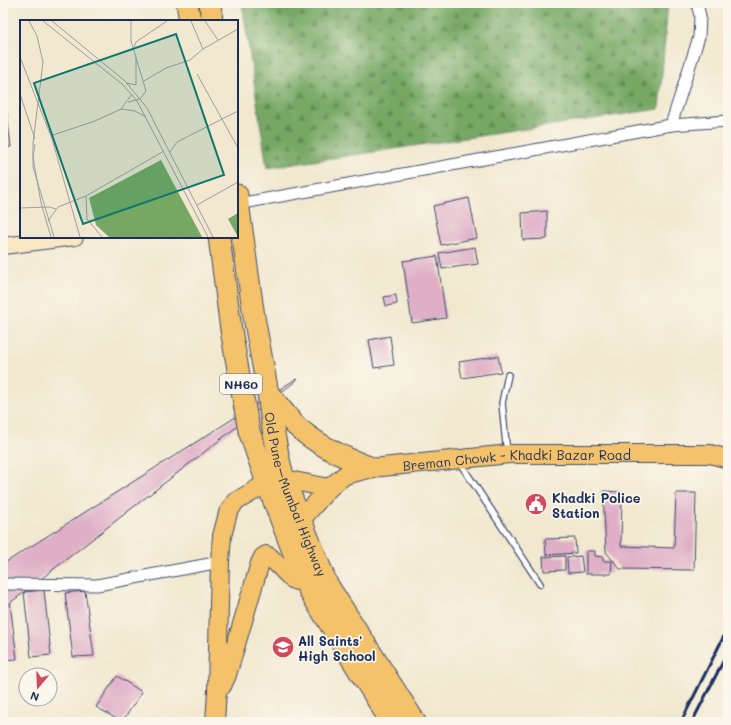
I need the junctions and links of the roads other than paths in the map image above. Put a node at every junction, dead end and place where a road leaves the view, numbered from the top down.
1 (187, 3) edge
2 (210, 3) edge
3 (697, 3) edge
4 (190, 20) edge
5 (212, 20) edge
6 (728, 120) edge
7 (671, 125) junction
8 (238, 200) edge
9 (67, 238) edge
10 (218, 238) edge
11 (3, 246) edge
12 (508, 375) dead end
13 (268, 393) junction
14 (720, 453) dead end
15 (510, 454) junction
16 (458, 460) junction
17 (372, 468) junction
18 (276, 481) junction
19 (328, 488) junction
20 (292, 523) junction
21 (220, 562) junction
22 (314, 577) junction
23 (3, 584) edge
24 (540, 584) dead end
25 (217, 691) junction
26 (215, 722) edge
27 (391, 722) edge
28 (415, 722) edge

1 - 4 highway
2 - 5 highway
3 - 7 street
6 - 7 street
7 - 8 street
8 - 13 highway, Old Pune–Mumbai Highway / NH60
9 - 11 street
10 - 18 highway, Old Pune–Mumbai Highway / NH60
12 - 15 lane
13 - 17 highway
13 - 18 highway, Old Pune–Mumbai Highway / NH60
14 - 15 main road, Breman Chowk - Khadki Bazar Road
15 - 16 main road, Breman Chowk - Khadki Bazar Road
16 - 17 main road, Breman Chowk - Khadki Bazar Road
16 - 24 lane
17 - 19 main road, Breman Chowk - Khadki Bazar Road
18 - 19 main road
18 - 20 highway, Old Pune–Mumbai Highway / NH60
18 - 21 main road
19 - 20 main road, Breman Chowk - Khadki Bazar Road
20 - 22 highway, Old Pune–Mumbai Highway / NH60
21 - 23 street
21 - 25 main road
22 - 25 main road
22 - 27 highway, Old Pune–Mumbai Highway / NH60
22 - 28 highway, Old Pune–Mumbai Highway / NH60
25 - 26 main road

